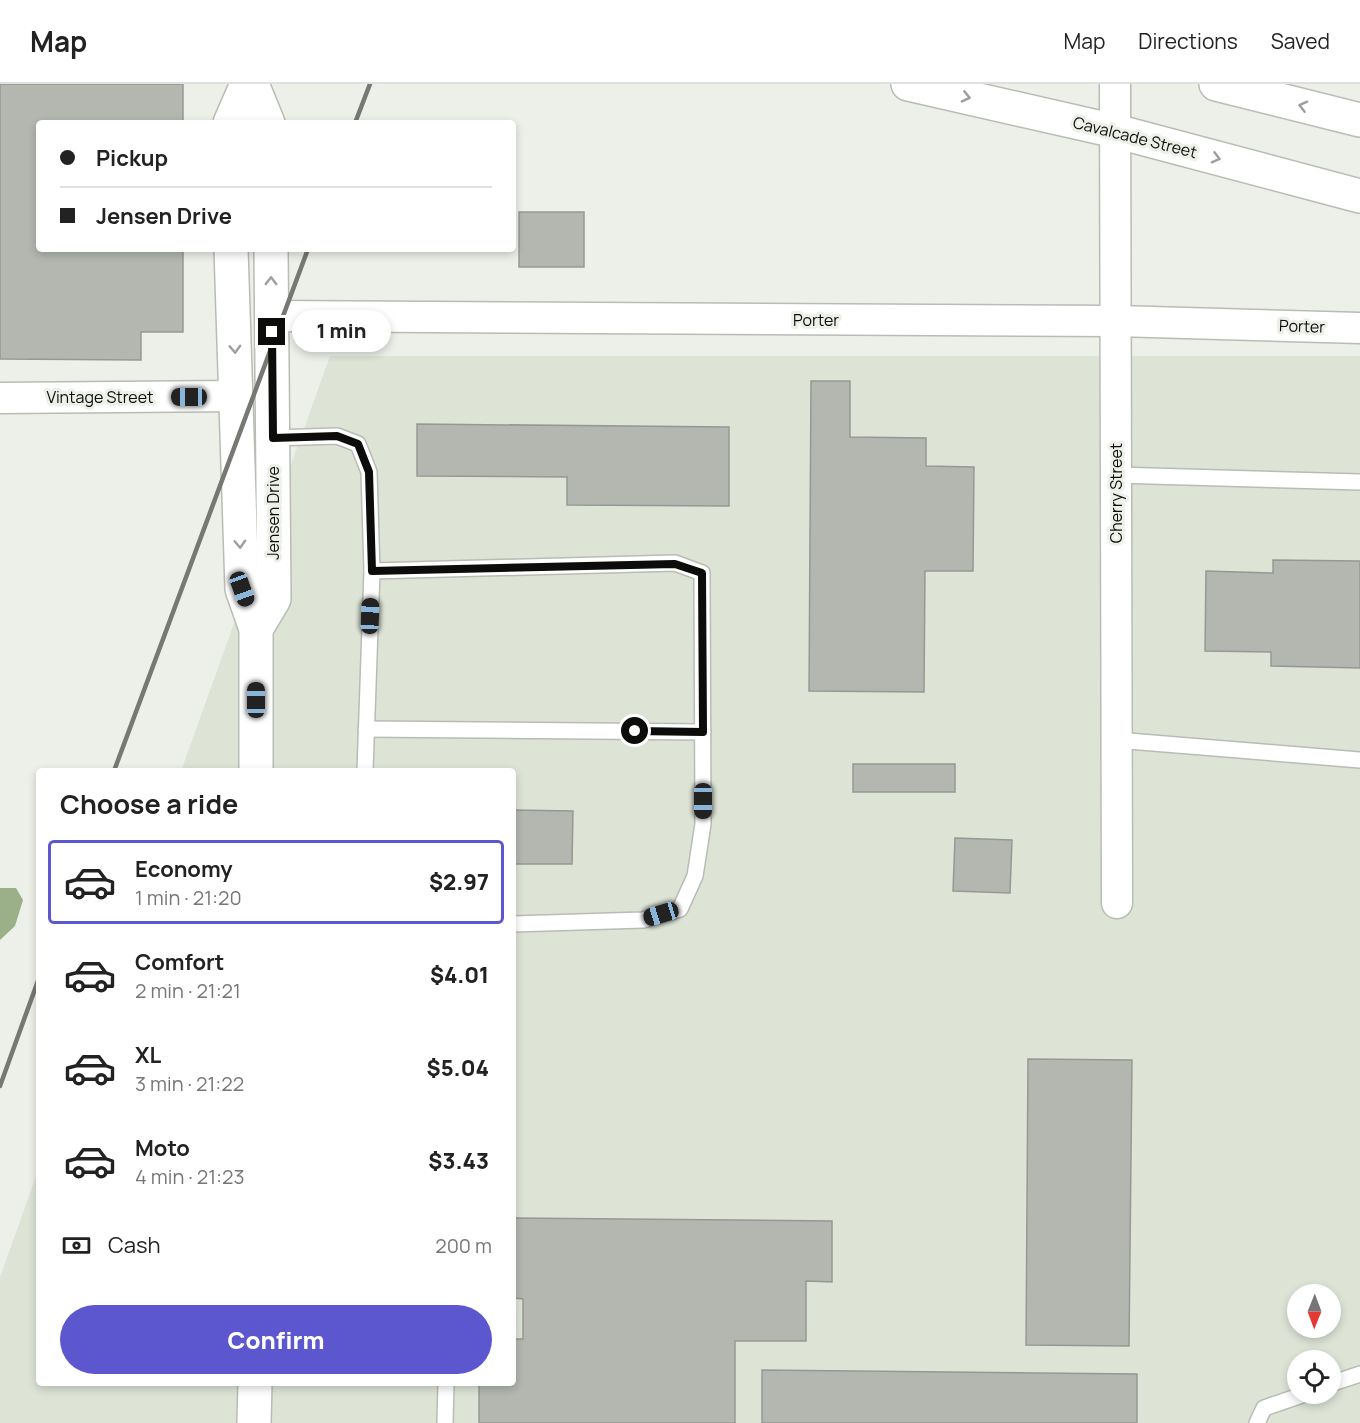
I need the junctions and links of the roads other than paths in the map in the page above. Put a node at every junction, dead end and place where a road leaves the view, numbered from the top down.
1 (247, 84) edge
2 (252, 84) edge
3 (909, 84) edge
4 (1115, 84) edge
5 (1216, 84) edge
6 (231, 120) edge
7 (266, 120) edge
8 (1360, 120) edge
9 (1115, 131) junction
10 (1360, 196) edge
11 (231, 252) edge
12 (271, 252) edge
13 (271, 316) junction
14 (1116, 321) junction
15 (1360, 328) edge
16 (236, 396) junction
17 (0, 398) edge
18 (273, 438) junction
19 (1116, 475) junction
20 (1360, 482) edge
21 (372, 571) junction
22 (256, 628) junction
23 (366, 729) junction
24 (703, 732) junction
25 (1116, 740) junction
26 (1360, 760) edge
27 (256, 768) edge
28 (365, 768) edge
29 (1116, 903) dead end
30 (516, 924) edge
31 (1360, 1374) edge
32 (1341, 1380) edge
33 (255, 1386) edge
34 (446, 1386) edge
35 (1287, 1400) edge
36 (254, 1423) edge
37 (445, 1423) edge
38 (1257, 1423) edge

1 - 6 main road
2 - 7 main road
3 -> 9 main road, Cavalcade Street
4 - 9 street, Cherry Street
8 -> 5 main road
9 -> 10 main road, Cavalcade Street
9 - 14 street, Cherry Street
11 -> 16 main road, Jensen Drive
13 -> 12 main road, Jensen Drive
13 - 14 street, Porter
13 - 18 main road, Jensen Drive
14 - 15 street, Porter
14 - 19 street, Cherry Street
16 - 17 street, Vintage Street
16 -> 22 main road, Jensen Drive
18 - 21 lane
18 - 22 main road, Jensen Drive
19 - 20 lane
19 - 25 street, Cherry Street
21 - 23 lane
21 - 24 lane
22 - 27 main road, Jensen Drive
23 - 24 lane
23 - 28 lane
24 - 30 lane
25 - 26 lane
25 - 29 street, Cherry Street
31 - 32 lane
33 - 36 main road
34 - 37 lane
35 - 38 lane

